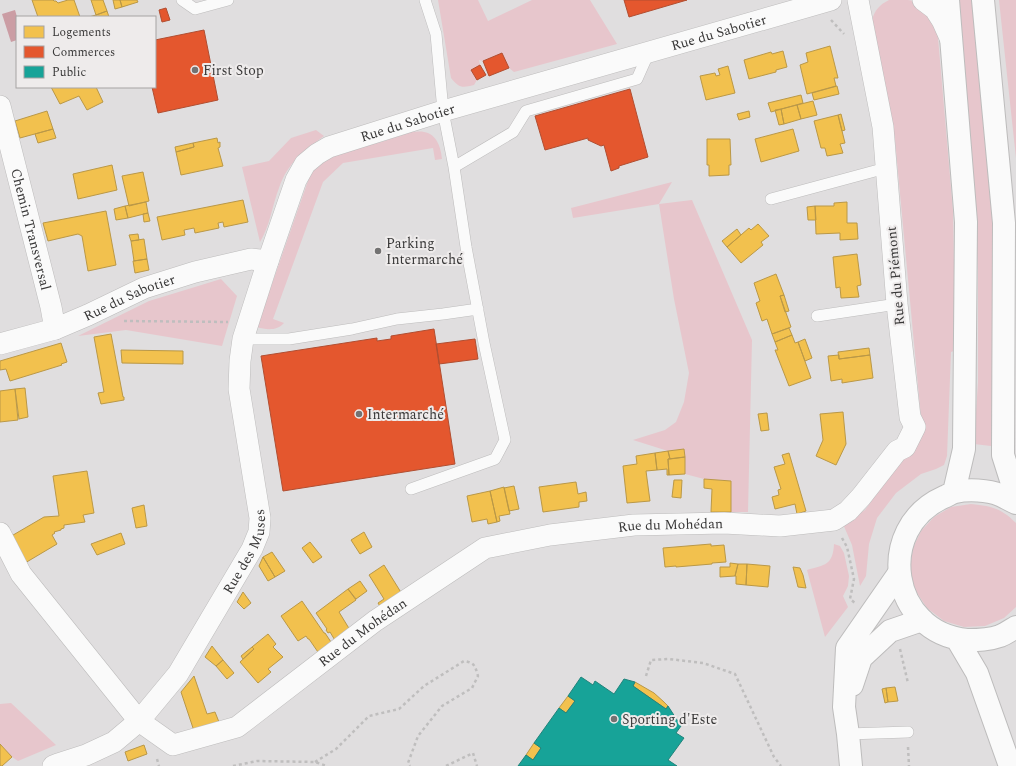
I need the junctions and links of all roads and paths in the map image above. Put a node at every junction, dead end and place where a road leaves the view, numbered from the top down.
1 (182, 0) edge
2 (228, 0) edge
3 (425, 0) edge
4 (831, 0) edge
5 (858, 0) edge
6 (923, 0) edge
7 (948, 0) edge
8 (983, 0) edge
9 (952, 43) junction
10 (649, 52) junction
11 (0, 106) edge
12 (443, 111) junction
13 (454, 167) junction
14 (886, 168) junction
15 (771, 199) dead end
16 (268, 261) junction
17 (897, 304) junction
18 (51, 307) junction
19 (478, 309) junction
20 (88, 315) junction
21 (817, 316) dead end
22 (118, 321) dead end
23 (55, 329) junction
24 (246, 332) junction
25 (22, 338) junction
26 (0, 344) edge
27 (411, 489) dead end
28 (954, 492) junction
29 (1016, 496) edge
30 (1016, 504) edge
31 (834, 520) joint
32 (0, 533) edge
33 (899, 573) junction
34 (922, 620) junction
35 (1016, 627) edge
36 (956, 639) junction
37 (646, 676) dead end
38 (844, 707) junction
39 (139, 721) junction
40 (908, 732) joint
41 (848, 734) junction
42 (1016, 760) edge
43 (315, 762) junction
44 (53, 766) edge
45 (233, 766) edge
46 (327, 766) edge
47 (410, 766) edge
48 (446, 766) edge
49 (477, 766) edge
50 (781, 766) edge
51 (851, 766) edge
52 (909, 766) edge
53 (1010, 766) edge
54 (1016, 766) edge

1 - 2 lane
3 - 12 lane
4 - 10 street, Rue du Sabotier
5 - 14 street, Rue du Piémont
6 - 9 street
7 - 9 main road
8 - 29 main road
9 - 28 main road
10 - 12 street, Rue du Sabotier
10 - 13 lane
11 - 18 street, Chemin Transversal
12 - 13 lane
12 - 16 street, Rue du Sabotier
13 - 19 lane
14 - 15 lane
14 - 17 street, Rue du Piémont
16 - 20 street, Rue du Sabotier
16 - 24 street, Rue des Muses
17 - 21 lane
17 - 31 street, Rue du Piémont
18 - 20 street
18 - 23 street, Chemin Transversal
18 - 25 street
19 - 24 lane
19 - 27 lane
20 - 23 street, Rue du Sabotier
22 - 24 path
23 - 25 street
24 - 39 street, Rue des Muses
25 - 26 street
28 - 30 main road
28 - 33 main road
31 - 39 street, Rue du Mohédan
32 - 39 street, Rue du Mohédan
33 - 34 main road
33 - 38 main road
34 - 36 main road
34 - 38 main road
35 - 36 main road
36 - 53 main road
37 - 50 path
38 - 41 main road
39 - 44 street, Rue des Muses
40 - 41 lane
40 - 52 path
41 - 51 main road
42 - 54 main road
43 - 45 path
43 - 46 path
43 - 47 path
48 - 49 path

